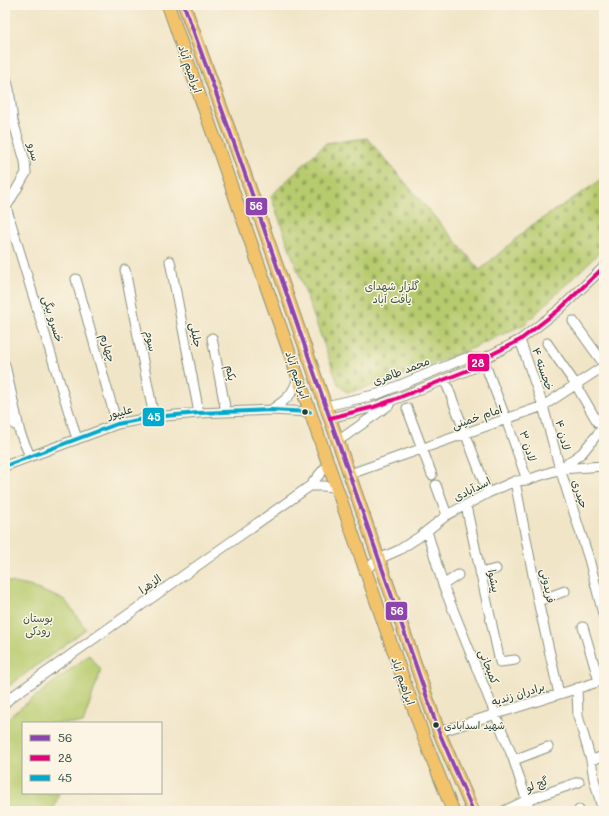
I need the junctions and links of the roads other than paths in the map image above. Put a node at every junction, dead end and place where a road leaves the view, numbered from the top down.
1 (168, 5) edge
2 (184, 5) edge
3 (5, 72) edge
4 (7, 93) edge
5 (5, 108) edge
6 (13, 121) junction
7 (6, 208) edge
8 (261, 218) junction
9 (244, 225) junction
10 (170, 262) dead end
11 (604, 268) edge
12 (125, 270) dead end
13 (76, 279) dead end
14 (573, 321) dead end
15 (212, 338) dead end
16 (520, 340) junction
17 (547, 343) dead end
18 (484, 359) junction
19 (5, 365) edge
20 (604, 365) edge
21 (298, 378) junction
22 (445, 380) junction
23 (576, 385) junction
24 (398, 398) junction
25 (5, 406) edge
26 (326, 406) junction
27 (543, 406) junction
28 (407, 408) dead end
29 (271, 410) junction
30 (226, 412) junction
31 (310, 412) junction
32 (199, 413) junction
33 (154, 417) junction
34 (330, 418) junction
35 (506, 419) junction
36 (117, 424) junction
37 (601, 424) edge
38 (20, 433) junction
39 (466, 434) junction
40 (77, 438) junction
41 (338, 441) junction
42 (423, 448) junction
43 (30, 456) junction
44 (328, 464) junction
45 (5, 466) edge
46 (604, 466) edge
47 (560, 469) junction
48 (350, 474) junction
49 (432, 475) dead end
50 (526, 480) junction
51 (515, 482) junction
52 (436, 485) dead end
53 (310, 486) junction
54 (338, 493) junction
55 (488, 493) junction
56 (466, 506) junction
57 (447, 515) junction
58 (427, 531) junction
59 (379, 560) junction
60 (496, 569) dead end
61 (365, 570) junction
62 (480, 573) junction
63 (458, 575) dead end
64 (443, 585) junction
65 (565, 591) dead end
66 (538, 601) junction
67 (604, 618) edge
68 (583, 627) dead end
69 (514, 660) dead end
70 (602, 681) edge
71 (576, 688) junction
72 (559, 694) junction
73 (5, 703) edge
74 (495, 714) junction
75 (439, 732) junction
76 (548, 747) dead end
77 (604, 756) edge
78 (514, 760) junction
79 (591, 760) junction
80 (579, 782) dead end
81 (527, 800) junction
82 (453, 811) edge
83 (473, 811) edge
84 (504, 811) edge
85 (530, 811) edge
86 (603, 811) edge

1 - 9 main road, ابراهیم آباد
2 - 8 main road, ابراهیم آباد
3 - 4 street
4 - 6 street
5 - 6 street
6 - 7 street, سرو
7 - 40 street, خسرو بیگی
8 - 9 main road
8 - 26 main road, ابراهیم آباد
9 - 21 main road, ابراهیم آباد
10 - 32 street, جلیلی
11 - 16 street, محمد طاهری
12 - 33 street, سوم
13 - 36 street, چهارم
14 - 20 street
15 - 30 street, یکم
16 - 18 street, محمد طاهری
16 - 27 street, خجسته ۴
17 - 23 street
18 - 22 street, محمد طاهری
18 - 26 street, محمد طاهری
18 - 35 street, لادن ۳
19 - 38 street
20 - 23 street, امام خمینی
21 - 29 street
21 - 31 main road, ابراهیم آباد
22 - 24 street, محمد طاهری
22 - 39 street
23 - 27 street, امام خمینی
23 - 37 street
24 - 34 street, محمد طاهری
24 - 41 street
25 - 38 street
26 - 34 main road, ابراهیم آباد
27 - 35 street, امام خمینی
27 - 47 street, لادن ۴
28 - 42 street
29 - 30 street, علیپور
29 - 31 street, علیپور
30 - 32 street, علیپور
31 - 44 main road, ابراهیم آباد
32 - 33 street, علیپور
33 - 36 street, علیپور
34 - 41 main road, ابراهیم آباد
35 - 39 street, امام خمینی
35 - 50 street, لادن ۳
36 - 40 street, علیپور
37 - 47 street
38 - 43 street
39 - 42 street, امام خمینی
39 - 55 street
40 - 43 street, علیپور
41 - 48 main road, ابراهیم آباد
42 - 48 street, امام خمینی
42 - 49 street
43 - 45 street, علیپور
44 - 53 street, الزهرا
44 - 54 main road, ابراهیم آباد
46 - 47 street, اسدآبادی
47 - 50 street, اسدآبادی
47 - 67 street, حیدری
48 - 59 main road, ابراهیم آباد
50 - 51 street, اسدآبادی
51 - 55 street, اسدآبادی
51 - 66 street, فریدونی
52 - 57 street
53 - 54 street
53 - 73 street, الزهرا
54 - 61 main road, ابراهیم آباد
55 - 56 street, اسدآبادی
56 - 57 street, اسدآبادی
56 - 62 street, پیشوا
57 - 58 street, اسدآبادی
58 - 59 street, اسدآبادی
58 - 64 street, کمیجانی
59 - 61 street, اسدآبادی
59 - 75 main road, ابراهیم آباد
60 - 62 street
61 - 82 main road, ابراهیم آباد
62 - 69 street, پیشوا
63 - 64 street
64 - 74 street, کمیجانی
65 - 66 street
66 - 72 street, فریدونی
68 - 70 street
70 - 71 street, برادران زندیه
71 - 72 street, برادران زندیه
71 - 79 street
72 - 74 street, برادران زندیه
74 - 75 street, برادران زندیه
74 - 78 street, کمیجانی
75 - 83 main road, ابراهیم آباد
76 - 78 street
77 - 79 street
78 - 81 street, کمیجانی
79 - 86 street
80 - 81 street, گچ لو
81 - 84 street, گچ لو
81 - 85 street, کمیجانی

